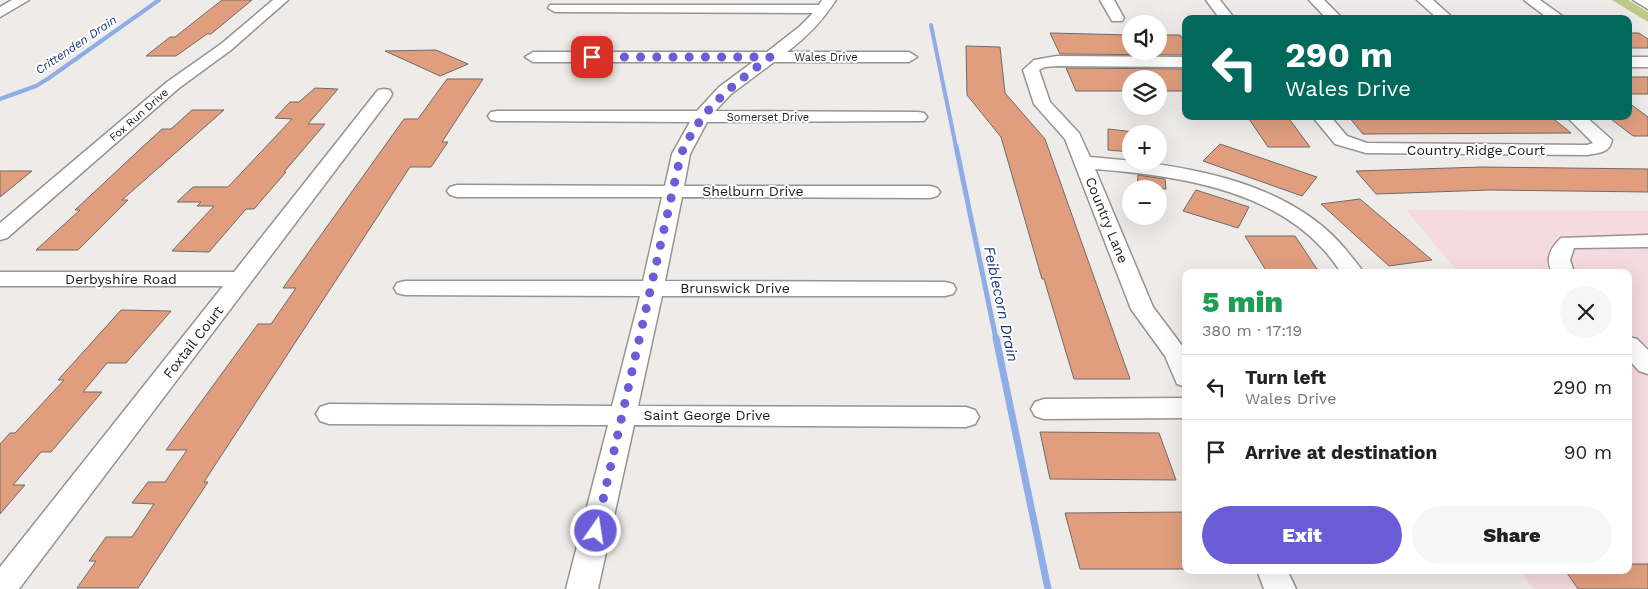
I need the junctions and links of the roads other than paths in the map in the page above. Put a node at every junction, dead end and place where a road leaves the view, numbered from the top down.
1 (22, 0) edge
2 (281, 0) edge
3 (1106, 0) edge
4 (1213, 0) edge
5 (1316, 0) edge
6 (1424, 0) edge
7 (1531, 0) edge
8 (1640, 0) edge
9 (826, 4) edge
10 (1648, 4) edge
11 (555, 8) dead end
12 (0, 13) edge
13 (1225, 15) edge
14 (1332, 15) edge
15 (1442, 15) edge
16 (1554, 15) edge
17 (1117, 18) dead end
18 (909, 56) dead end
19 (533, 57) dead end
20 (770, 57) junction
21 (1182, 62) edge
22 (1632, 62) edge
23 (1648, 62) edge
24 (384, 94) dead end
25 (497, 116) dead end
26 (702, 117) junction
27 (918, 117) dead end
28 (1324, 120) edge
29 (1579, 120) edge
30 (1084, 162) junction
31 (456, 191) dead end
32 (672, 191) junction
33 (930, 192) dead end
34 (0, 234) edge
35 (1648, 241) edge
36 (1350, 269) edge
37 (1562, 269) edge
38 (241, 279) junction
39 (0, 280) edge
40 (405, 288) dead end
41 (653, 288) junction
42 (945, 289) dead end
43 (1632, 348) edge
44 (1648, 365) edge
45 (1182, 368) edge
46 (1182, 408) edge
47 (1044, 409) dead end
48 (329, 414) dead end
49 (623, 415) junction
50 (966, 417) dead end
51 (1274, 574) edge
52 (1, 589) edge
53 (582, 589) edge
54 (1280, 589) edge

1 - 12 street
2 - 34 street, Fox Run Drive
3 - 17 street
4 - 13 street
5 - 14 street
6 - 15 street
7 - 16 street
8 - 10 street
9 - 11 street
9 - 20 street
18 - 20 street, Wales Drive
19 - 20 street, Wales Drive
20 - 26 street
21 - 30 street, Country Lane
22 - 23 street
24 - 38 street, Foxtail Court
25 - 26 street, Somerset Drive
26 - 27 street, Somerset Drive
26 - 32 street
28 - 29 street, Country Ridge Court
30 - 36 street
30 - 45 street, Country Lane
31 - 32 street, Shelburn Drive
32 - 33 street, Shelburn Drive
32 - 41 street
35 - 37 street
38 - 39 street, Derbyshire Road
38 - 52 street, Foxtail Court
40 - 41 street, Brunswick Drive
41 - 42 street, Brunswick Drive
41 - 49 street
43 - 44 street
46 - 47 street
48 - 49 street, Saint George Drive
49 - 50 street, Saint George Drive
49 - 53 street
51 - 54 street

